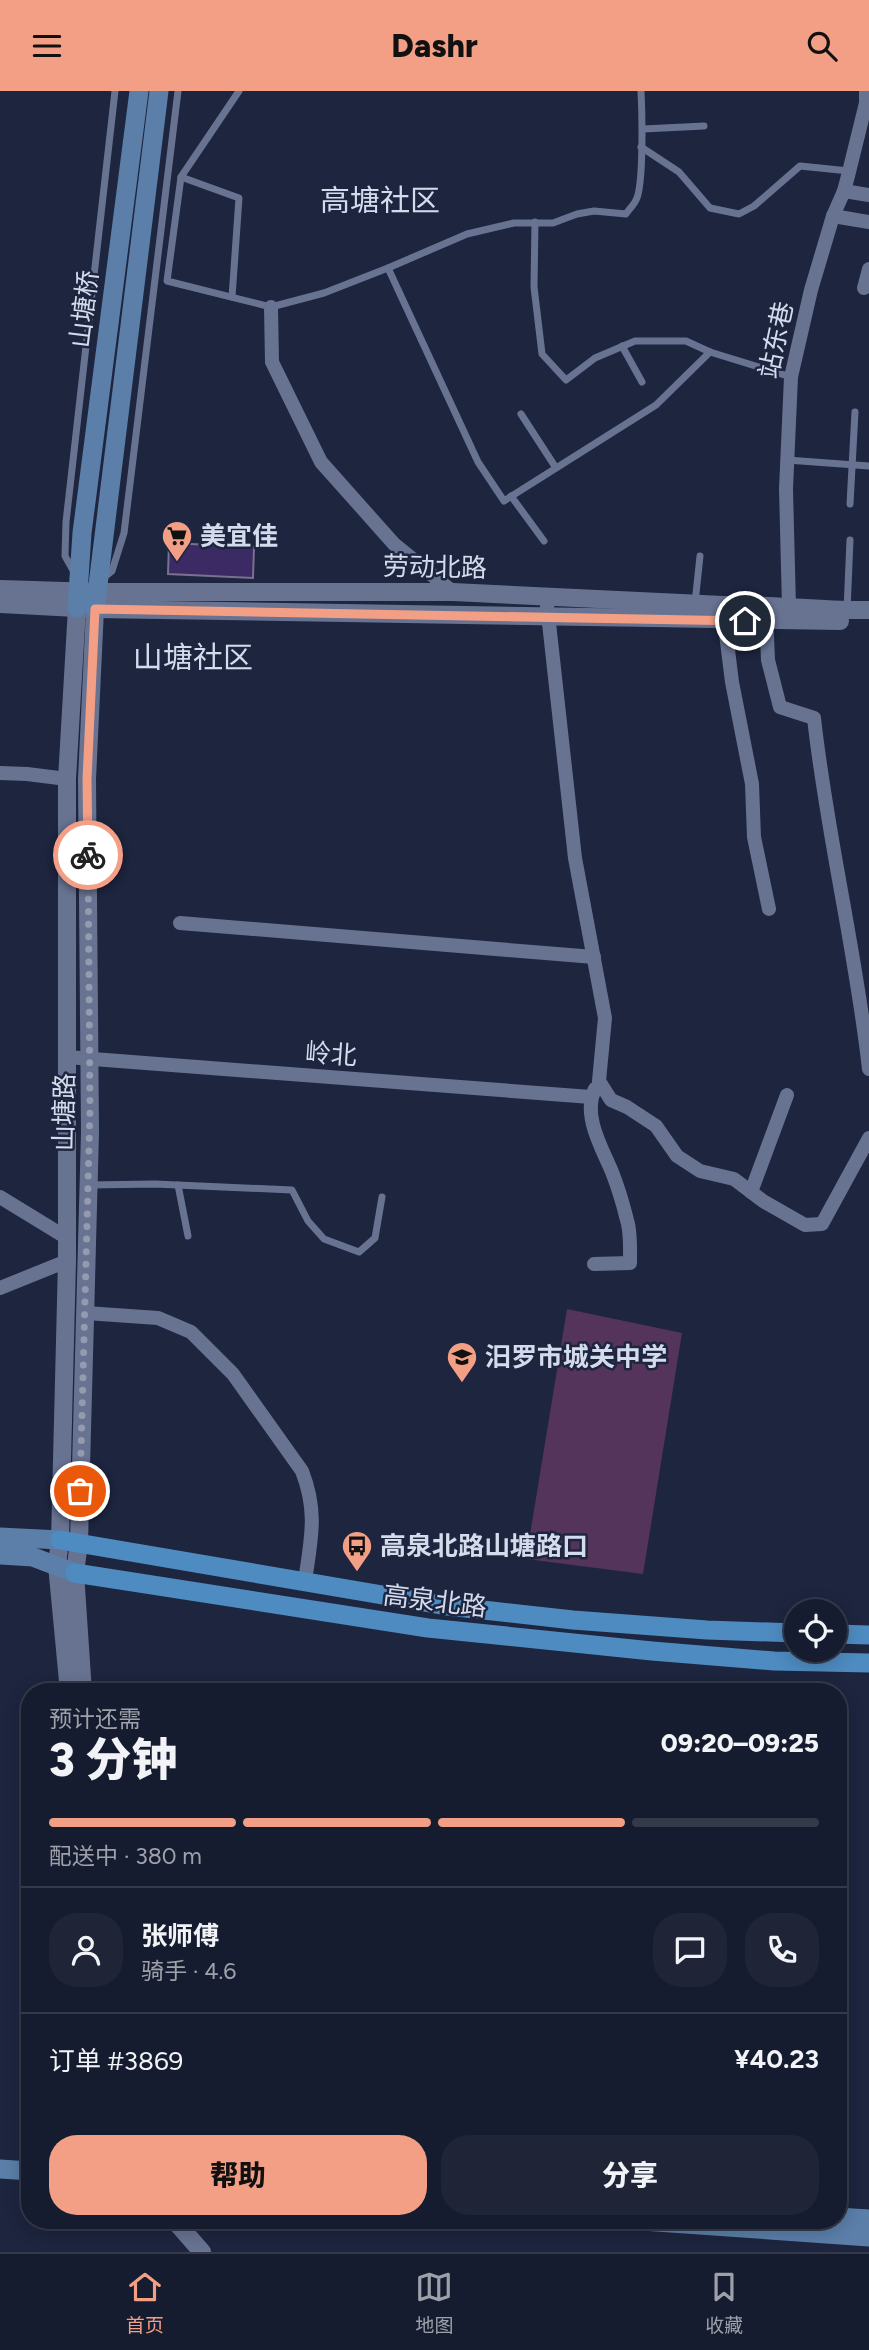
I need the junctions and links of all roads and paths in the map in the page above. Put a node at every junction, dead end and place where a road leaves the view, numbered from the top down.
1 (115, 91) edge
2 (139, 91) edge
3 (159, 91) edge
4 (178, 91) edge
5 (239, 91) edge
6 (641, 91) edge
7 (866, 91) edge
8 (704, 126) dead end
9 (643, 129) junction
10 (641, 147) junction
11 (849, 172) junction
12 (181, 177) junction
13 (844, 191) junction
14 (869, 195) edge
15 (832, 216) junction
16 (535, 222) junction
17 (869, 222) edge
18 (388, 268) junction
19 (869, 269) edge
20 (864, 288) dead end
21 (232, 297) junction
22 (271, 307) junction
23 (622, 346) junction
24 (710, 352) junction
25 (791, 377) junction
26 (642, 382) dead end
27 (855, 412) dead end
28 (521, 414) dead end
29 (787, 460) junction
30 (852, 465) junction
31 (869, 466) edge
32 (556, 468) junction
33 (511, 496) junction
34 (850, 504) dead end
35 (82, 533) joint
36 (105, 533) joint
37 (850, 540) dead end
38 (544, 541) dead end
39 (700, 556) dead end
40 (0, 589) edge
41 (453, 592) junction
42 (87, 594) junction
43 (546, 596) junction
44 (0, 604) edge
45 (695, 604) junction
46 (789, 607) junction
47 (847, 610) junction
48 (869, 610) edge
49 (766, 612) junction
50 (723, 613) junction
51 (549, 616) junction
52 (869, 622) edge
53 (0, 773) edge
54 (67, 779) junction
55 (769, 909) dead end
56 (180, 923) dead end
57 (594, 957) junction
58 (67, 1058) junction
59 (91, 1061) junction
60 (869, 1069) edge
61 (598, 1081) junction
62 (787, 1095) dead end
63 (591, 1097) junction
64 (869, 1138) edge
65 (89, 1185) junction
66 (178, 1185) junction
67 (751, 1192) junction
68 (382, 1196) dead end
69 (0, 1197) edge
70 (188, 1236) dead end
71 (67, 1238) junction
72 (67, 1261) junction
73 (594, 1264) dead end
74 (0, 1288) edge
75 (86, 1313) junction
76 (0, 1537) edge
77 (70, 1541) junction
78 (0, 1555) edge
79 (66, 1569) junction
80 (305, 1581) junction
81 (784, 1633) edge
82 (847, 1634) edge
83 (869, 1635) edge
84 (869, 1663) edge
85 (69, 1683) edge
86 (82, 1683) edge
87 (0, 2169) edge
88 (21, 2170) edge
89 (0, 2178) edge
90 (21, 2179) edge
91 (847, 2218) edge
92 (869, 2219) edge
93 (173, 2229) edge
94 (182, 2229) edge
95 (756, 2229) edge
96 (869, 2237) edge
97 (192, 2252) edge
98 (202, 2252) edge

1 - 42 lane
2 - 35 main road, 山塘桥
3 - 36 main road, 山塘桥
4 - 42 lane
5 - 12 lane
6 - 9 lane
7 - 11 street, 站东巷
8 - 9 lane
9 - 10 lane
10 - 11 lane
10 - 16 lane
11 - 13 street, 站东巷
12 - 21 lane
12 - 21 lane
13 - 14 street
13 - 15 street, 站东巷
15 - 17 street
15 - 25 street, 站东巷
16 - 18 lane
16 - 23 lane
18 - 22 lane
18 - 33 lane
19 - 20 street
21 - 22 lane
22 - 41 street
23 - 24 lane
23 - 26 lane
24 - 25 lane
24 - 32 lane
25 - 29 street, 站东巷
27 - 30 lane
28 - 32 lane
29 - 30 lane
29 - 46 street, 站东巷
30 - 31 lane
30 - 34 lane
32 - 33 lane
33 - 38 lane
35 - 42 main road, 山塘路
36 - 42 main road, 山塘路
37 - 47 lane
39 - 45 lane
40 - 42 street, 劳动北路
41 - 42 street, 劳动北路
41 - 43 street, 劳动北路
42 - 44 street, 劳动北路
42 - 51 street, 劳动北路
42 - 54 street, 山塘路
42 - 59 street, 山塘路
43 - 45 street, 劳动北路
43 - 51 street
45 - 50 street, 劳动北路
46 - 47 street, 劳动北路
46 - 49 street, 劳动北路
47 - 48 street, 劳动北路
49 - 50 street, 劳动北路
49 - 52 street, 劳动北路
49 - 60 street
50 - 51 street, 劳动北路
50 - 55 street
51 - 57 street
53 - 54 street
54 - 58 street, 山塘路
56 - 57 street
57 - 61 street
58 - 59 street, 岭北
58 - 71 street, 山塘路
59 - 63 street, 岭北
59 - 65 street, 山塘路
61 - 63 street
61 - 67 street
62 - 67 street
63 - 73 street
64 - 67 street
65 - 66 lane
65 - 75 street, 山塘路
66 - 68 lane
66 - 70 lane
69 - 71 street
71 - 72 street, 山塘路
72 - 74 street
72 - 77 street, 山塘路
75 - 77 street, 山塘路
75 - 80 street
76 - 77 main road, 高泉北路
77 - 79 street, 山塘路
77 - 80 main road, 高泉北路
78 - 79 main road, 高泉北路
79 - 84 main road, 高泉北路
79 - 85 street, 山塘路
79 - 86 street, 山塘路
80 - 81 main road, 高泉北路
82 - 83 main road
87 - 88 main road
89 - 90 main road
91 - 92 main road
93 - 97 street
94 - 98 street
95 - 96 main road

